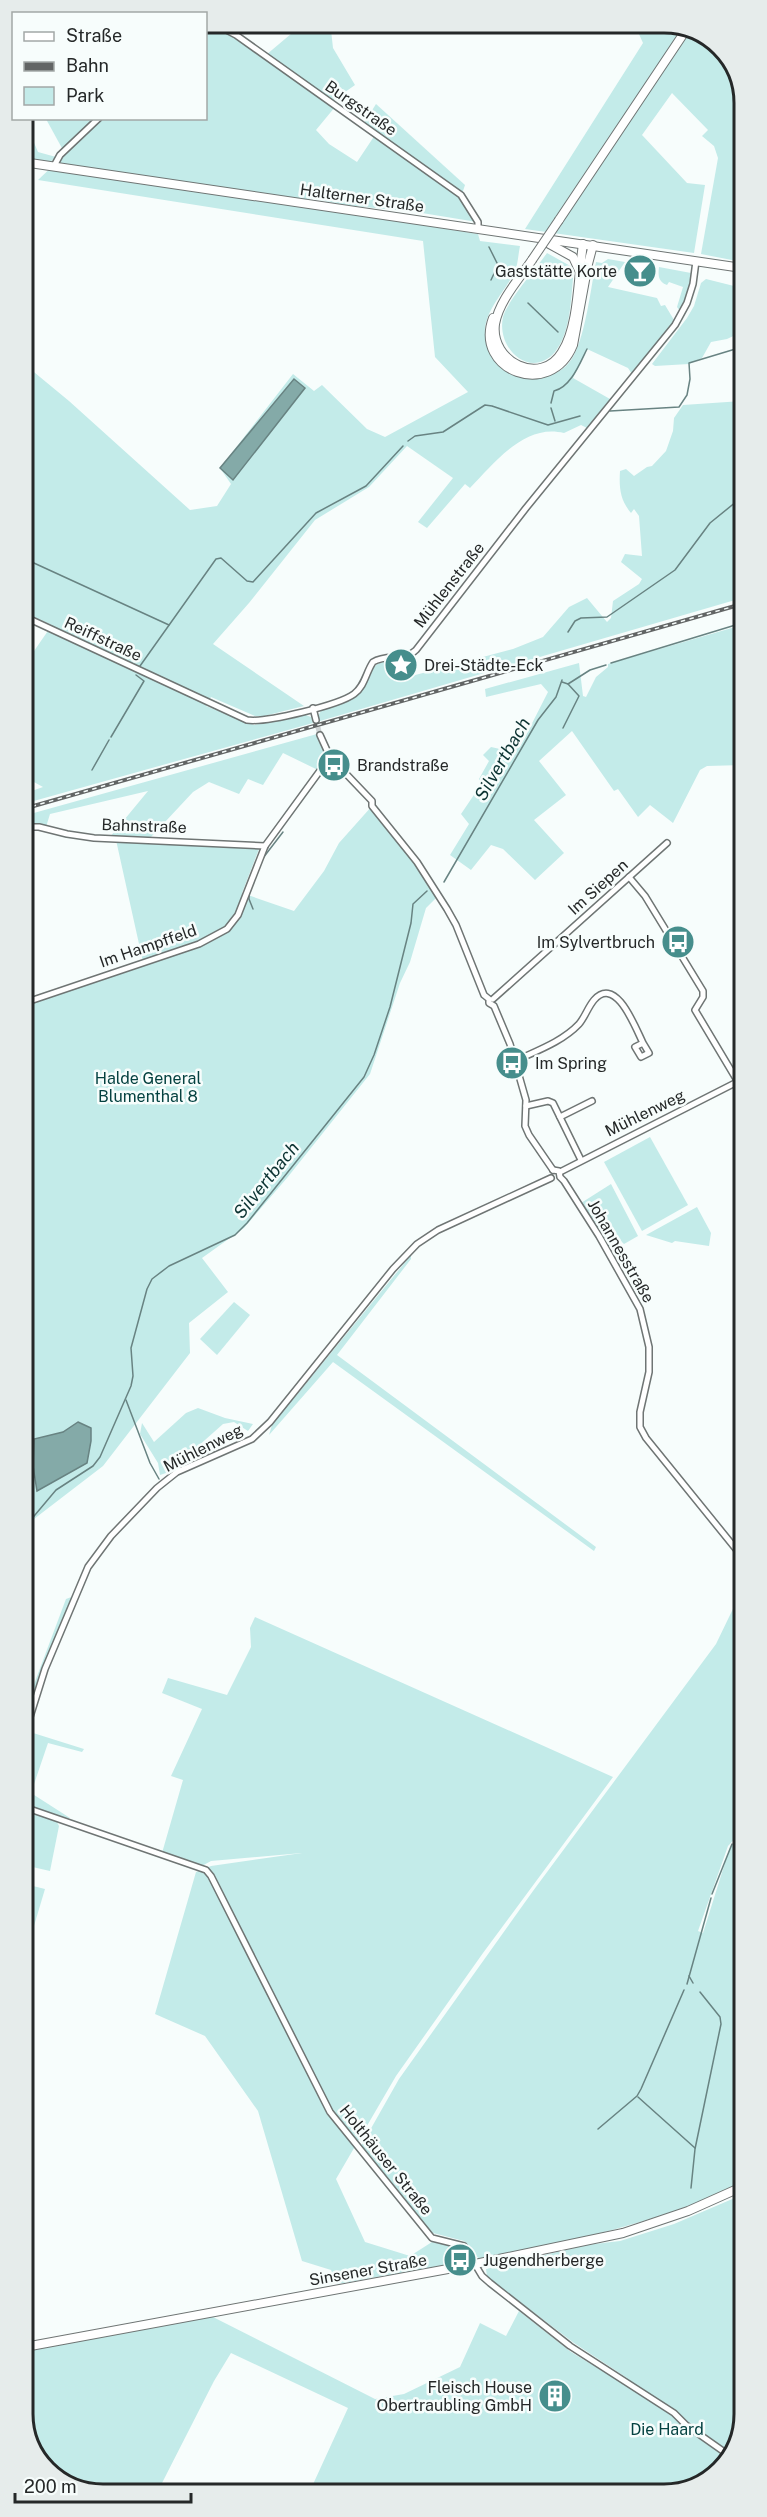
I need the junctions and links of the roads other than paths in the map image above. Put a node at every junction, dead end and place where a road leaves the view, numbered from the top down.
1 (232, 33) edge
2 (682, 36) edge
3 (97, 120) edge
4 (33, 163) edge
5 (54, 166) junction
6 (478, 229) junction
7 (537, 238) junction
8 (583, 244) junction
9 (593, 245) junction
10 (696, 261) junction
11 (734, 267) edge
12 (579, 271) junction
13 (503, 305) junction
14 (33, 621) edge
15 (171, 686) joint
16 (313, 708) junction
17 (316, 720) tunnel mouth
18 (320, 735) tunnel mouth
19 (330, 757) junction
20 (33, 827) edge
21 (667, 843) dead end
22 (265, 846) junction
23 (629, 877) junction
24 (33, 1000) edge
25 (491, 1001) junction
26 (643, 1043) dead end
27 (515, 1061) junction
28 (734, 1072) edge
29 (734, 1084) edge
30 (592, 1101) dead end
31 (526, 1106) junction
32 (560, 1117) junction
33 (581, 1160) junction
34 (557, 1173) junction
35 (734, 1547) edge
36 (33, 1707) edge
37 (33, 1810) edge
38 (734, 2190) edge
39 (475, 2264) junction
40 (33, 2346) edge
41 (723, 2451) edge

1 - 6 street, Burgstraße
2 - 13 main road, bridge
3 - 5 street
4 - 5 main road, Halterner Straße
5 - 6 main road, Halterner Straße
6 - 7 main road, Halterner Straße
7 - 8 main road, Halterner Straße
7 - 12 main road
8 - 9 main road, Halterner Straße
8 - 12 main road
9 - 10 main road, Halterner Straße
9 - 13 main road
10 - 11 main road, Halterner Straße
10 - 16 street, Mühlenstraße
12 - 13 main road
14 - 15 street, Reiffstraße
15 - 16 street, Mühlenstraße
16 - 17 street
18 - 19 street, Johannesstraße
19 - 22 street
19 - 25 street, Johannesstraße
20 - 22 street, Bahnstraße
21 - 23 street, Im Siepen
22 - 24 street, Im Hampffeld
23 - 25 street, Im Siepen
23 - 28 street
25 - 27 street, Johannesstraße
26 - 27 street
27 - 31 street, Johannesstraße
29 - 33 street, Mühlenweg
30 - 32 street
31 - 32 street
31 - 34 street, Johannesstraße
32 - 33 street
33 - 34 street, Mühlenweg
34 - 35 street, Johannesstraße
34 - 36 street, Mühlenweg
37 - 39 street, Holthäuser Straße
38 - 39 main road, Sinsener Straße
39 - 40 main road, Sinsener Straße
39 - 41 street, Holthäuser Straße

